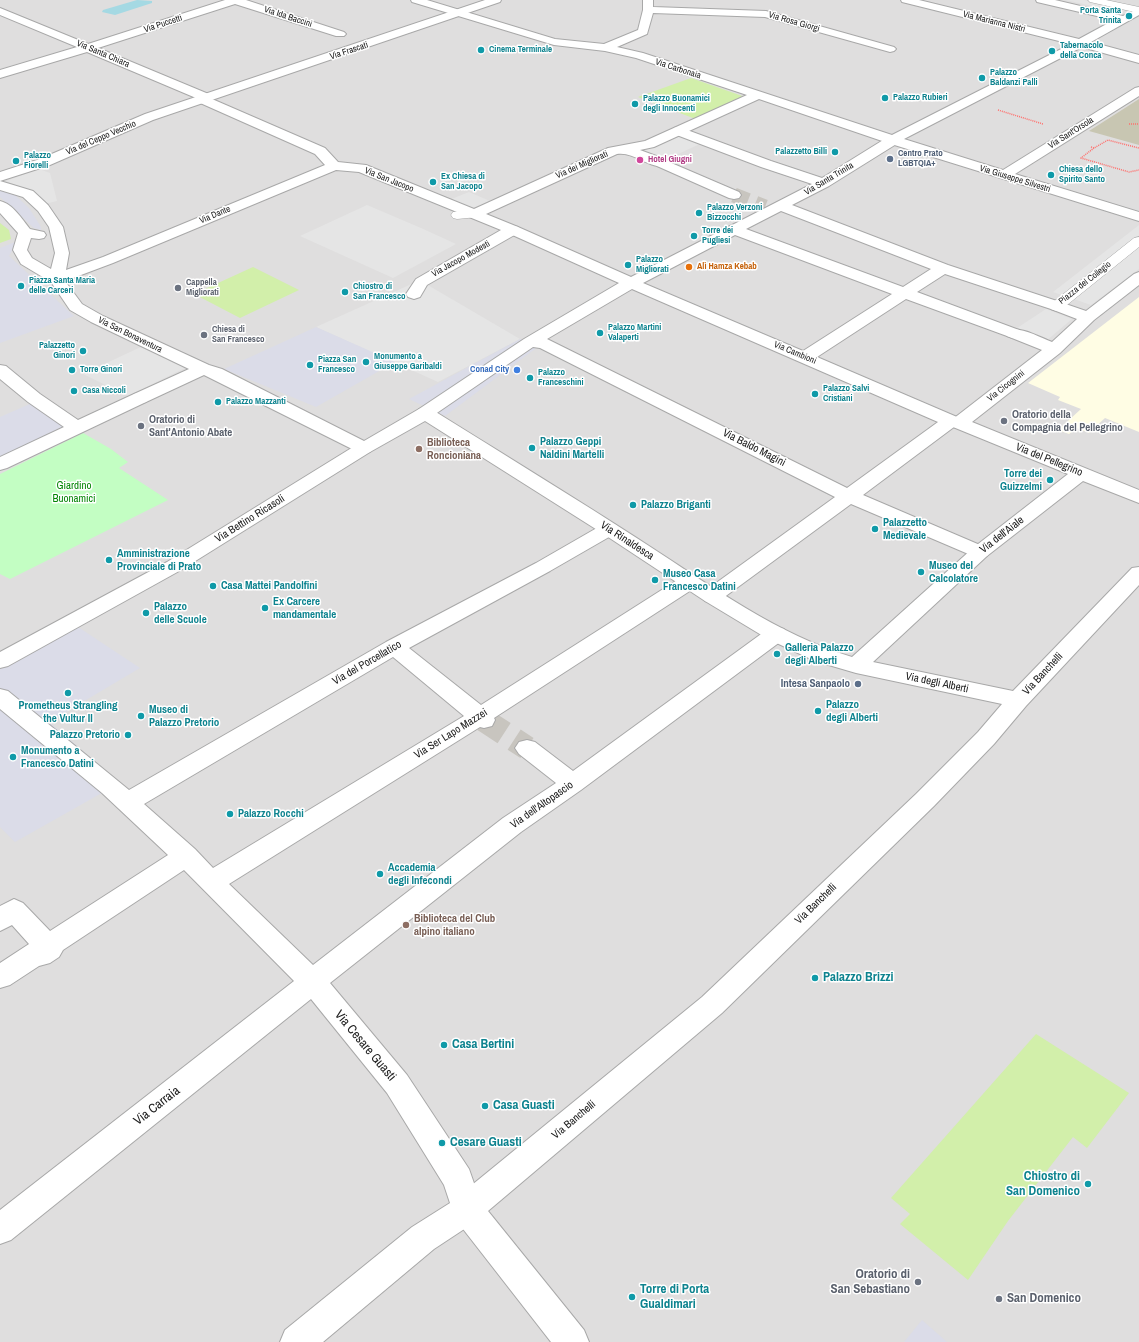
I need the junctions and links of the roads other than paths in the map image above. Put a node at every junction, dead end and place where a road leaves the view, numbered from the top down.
1 (236, 0) edge
2 (416, 0) edge
3 (496, 0) edge
4 (906, 0) edge
5 (1042, 0) edge
6 (1093, 0) edge
7 (648, 5) edge
8 (0, 11) edge
9 (1139, 11) edge
10 (459, 13) junction
11 (1126, 18) junction
12 (340, 34) dead end
13 (1081, 43) junction
14 (89, 48) junction
15 (606, 48) junction
16 (890, 50) dead end
17 (1139, 59) edge
18 (0, 74) edge
19 (1139, 91) edge
20 (758, 95) junction
21 (204, 98) junction
22 (679, 131) junction
23 (893, 140) junction
24 (627, 149) junction
25 (334, 166) junction
26 (1004, 175) junction
27 (0, 176) edge
28 (824, 183) junction
29 (0, 185) edge
30 (734, 195) tunnel mouth
31 (0, 205) edge
32 (773, 208) junction
33 (457, 214) dead end
34 (474, 214) junction
35 (1138, 217) edge
36 (513, 230) junction
37 (735, 230) junction
38 (25, 233) junction
39 (58, 238) junction
40 (1139, 241) edge
41 (943, 268) junction
42 (1139, 278) edge
43 (56, 279) junction
44 (631, 283) junction
45 (902, 293) junction
46 (414, 294) dead end
47 (1057, 306) junction
48 (1088, 317) junction
49 (530, 342) junction
50 (1054, 348) junction
51 (805, 357) junction
52 (0, 370) edge
53 (209, 371) junction
54 (425, 413) junction
55 (955, 422) junction
56 (80, 427) junction
57 (364, 448) junction
58 (0, 464) edge
59 (1081, 473) junction
60 (849, 496) junction
61 (1139, 497) edge
62 (609, 529) junction
63 (980, 552) junction
64 (1139, 573) edge
65 (689, 582) junction
66 (712, 596) junction
67 (776, 634) junction
68 (394, 647) junction
69 (4, 655) edge
70 (856, 666) junction
71 (0, 697) edge
72 (1018, 700) junction
73 (482, 718) junction
74 (527, 748) tunnel mouth
75 (573, 784) junction
76 (119, 795) junction
77 (186, 856) junction
78 (211, 882) junction
79 (0, 920) edge
80 (47, 946) junction
81 (0, 977) edge
82 (312, 981) junction
83 (0, 982) edge
84 (467, 1209) junction
85 (0, 1229) edge
86 (297, 1342) edge
87 (572, 1342) edge

1 - 12 street, Via Ida Baccini
1 - 14 street, Via Puccetti
2 - 10 street, Via Carbonaia
3 - 10 street, Via Frascati
4 - 13 street, Via Marianna Nistri
5 - 11 street
6 - 9 lane
7 - 15 street
7 - 16 street, Via Rosa Giorgi
8 - 14 street, Via Santa Chiara
9 - 11 street, Via Santa Trinita
10 - 15 street, Via Carbonaia
10 - 21 street, Via Frascati
11 - 13 street, Via Santa Trinita
13 - 17 street
13 - 23 street, Via Santa Trinita
14 - 18 street, Via Puccetti
14 - 21 street, Via Santa Chiara
15 - 20 street, Via Carbonaia
19 - 26 street, Via Sant'Orsola
20 - 22 street, Via dei Migliorati
20 - 23 street, Via Carbonaia
21 - 25 street
21 - 27 street, Via del Ceppo Vecchio
22 - 24 street, Via dei Migliorati
22 - 28 street
23 - 26 street, Via Giuseppe Silvestri
23 - 28 street, Via Santa Trinita
24 - 30 street
24 - 34 street, Via dei Migliorati
25 - 34 street, Via San Jacopo
25 - 43 street, Via Dante
26 - 35 street, Via Giuseppe Silvestri
28 - 32 street, Via Santa Trinita
29 - 39 street
31 - 38 street
32 - 37 street, Via Santa Trinita
32 - 41 street
33 - 34 lane
34 - 36 street, Via San Jacopo
36 - 44 street, Via Cambioni
36 - 46 street, Via Jacopo Modesti
37 - 44 street, Via Santa Trinita
37 - 45 street
38 - 39 street
38 - 43 street
39 - 43 street
40 - 47 lane, Piazza del Collegio
41 - 45 street
41 - 47 street
42 - 48 street
43 - 53 street, Via San Bonaventura
44 - 49 street, Via Santa Trinita
44 - 51 street, Via Cambioni
45 - 50 street
45 - 51 street
47 - 48 street, Piazza del Collegio
48 - 50 street
49 - 54 street
49 - 60 street, Via Baldo Magini
50 - 55 street, Via Cicognini
51 - 55 street, Via Cambioni
52 - 56 street
53 - 56 street
53 - 57 street
54 - 57 street
54 - 62 street, Via Rinaldesca
55 - 59 street, Via del Pellegrino
55 - 60 street, Via Cicognini
56 - 58 street
57 - 69 street, Via Bettino Ricasoli
59 - 61 street, Via del Pellegrino
59 - 63 street, Via dell'Aiale
60 - 63 street, Via Baldo Magini
60 - 66 street, Via Cicognini
62 - 65 street, Via Rinaldesca
62 - 68 street, Via del Porcellatico
63 - 70 street, Via dell'Aiale
64 - 72 street, Via Banchelli
65 - 66 street, Via Rinaldesca
65 - 73 street, Via Ser Lapo Mazzei
66 - 67 street, Via Rinaldesca
67 - 70 street, Via Rinaldesca
67 - 75 street, Via dell'Altopascio
68 - 73 street
68 - 76 street, Via del Porcellatico
70 - 72 street, Via degli Alberti
71 - 76 street, Via Cesare Guasti
72 - 84 street, Via Banchelli
73 - 78 street, Via Ser Lapo Mazzei
74 - 75 street
75 - 82 street, Via dell'Altopascio
76 - 77 street, Via Cesare Guasti
77 - 78 street, Via Cesare Guasti
77 - 80 street
78 - 82 street, Via Cesare Guasti
79 - 80 street
80 - 81 street
80 - 83 street
82 - 84 street, Via Cesare Guasti
82 - 85 street, Via Carraia
84 - 86 street, Via Banchelli
84 - 87 street, Via Cesare Guasti

